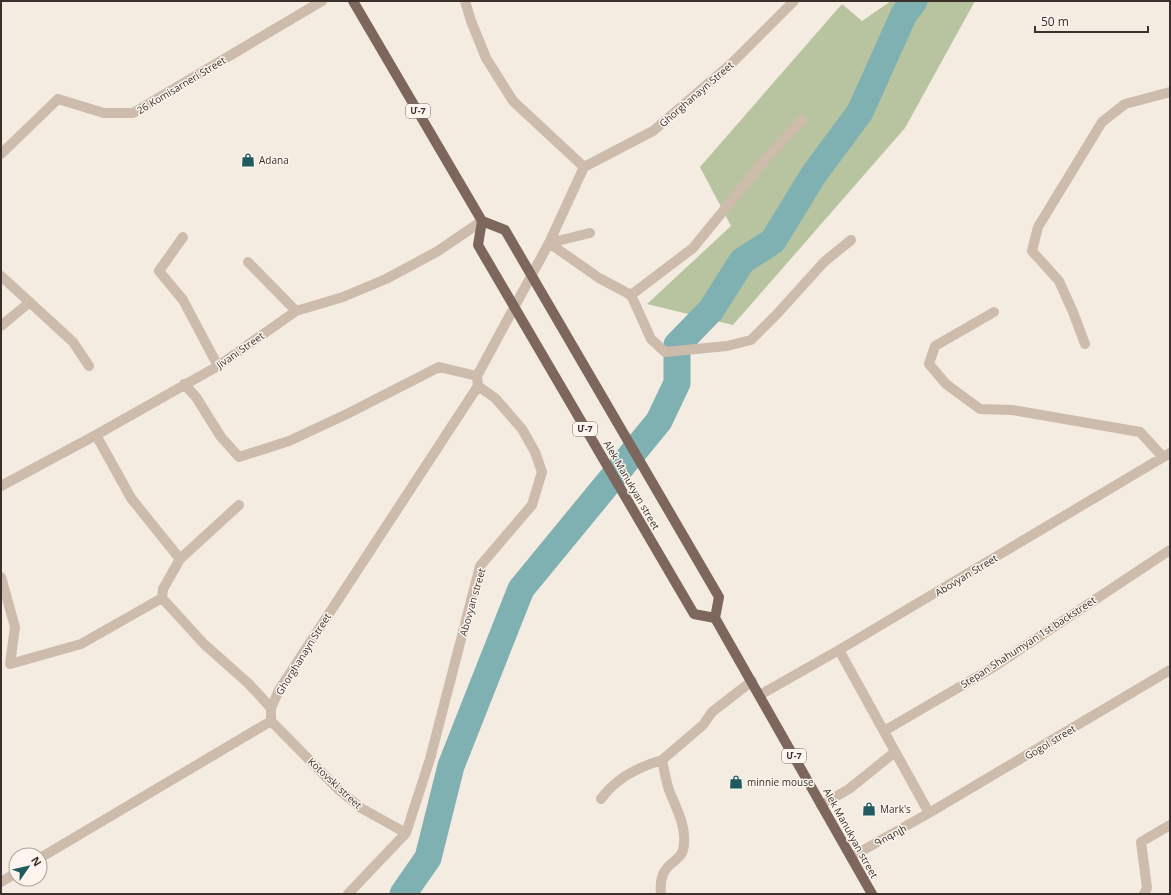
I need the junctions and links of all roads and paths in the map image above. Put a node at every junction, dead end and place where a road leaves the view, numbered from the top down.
1 (322, 1) edge
2 (354, 1) edge
3 (465, 1) edge
4 (794, 1) edge
5 (1170, 92) edge
6 (802, 120) dead end
7 (1, 154) edge
8 (584, 167) junction
9 (482, 221) junction
10 (590, 233) dead end
11 (183, 237) dead end
12 (851, 240) dead end
13 (549, 243) junction
14 (248, 262) dead end
15 (1, 276) edge
16 (631, 295) junction
17 (30, 302) junction
18 (296, 311) junction
19 (994, 312) dead end
20 (1, 326) edge
21 (1085, 344) dead end
22 (89, 366) dead end
23 (218, 366) junction
24 (478, 381) junction
25 (184, 384) junction
26 (96, 435) junction
27 (1167, 455) edge
28 (1, 486) edge
29 (240, 505) dead end
30 (1170, 550) edge
31 (180, 559) junction
32 (1, 577) edge
33 (162, 598) junction
34 (715, 618) junction
35 (839, 650) junction
36 (1170, 670) edge
37 (752, 681) junction
38 (760, 695) junction
39 (271, 708) junction
40 (271, 721) junction
41 (884, 731) junction
42 (895, 752) junction
43 (662, 760) junction
44 (601, 799) dead end
45 (821, 805) junction
46 (929, 814) junction
47 (1170, 825) edge
48 (406, 833) junction
49 (48, 853) edge
50 (851, 857) junction
51 (1145, 891) edge
52 (348, 894) edge
53 (661, 894) edge
54 (872, 894) edge

1 - 7 street, 26 Komisarneri Street
2 - 9 main road, Մ-7
3 - 8 street
4 - 8 street, Ghorghanayn Street
5 - 21 street
6 - 16 street
8 - 13 street
9 - 18 street, Jivani Street
9 - 34 main road, Alek Manukyan street, bridge
9 - 34 main road, Alek Manukyan street / Մ-7, bridge
10 - 13 street
11 - 23 street
12 - 16 street
13 - 16 street
13 - 24 street
14 - 18 street
15 - 17 street
17 - 20 street
17 - 22 street
18 - 23 street, Jivani Street
19 - 27 street
23 - 25 street, Jivani Street
24 - 25 street
24 - 39 street, Ghorghanayn Street
24 - 48 street, Abovyan street
25 - 26 street, Jivani Street
26 - 28 street, Jivani Street
26 - 31 street
27 - 35 street, Abovyan Street
29 - 31 street
30 - 41 street, Stepan Shahumyan 1st backstreet
31 - 33 street
32 - 33 street
33 - 39 street
34 - 37 main road, Alek Manukyan street / Մ-7
35 - 38 street, Abovyan Street
35 - 41 street
36 - 46 street, Gogol street
37 - 38 main road, Alek Manukyan street / Մ-7
37 - 43 street
38 - 45 main road, Alek Manukyan street / Մ-7
39 - 40 street, Ghorghanayn Street
40 - 48 street, Kotovski street
40 - 49 street
41 - 42 street
42 - 45 street
42 - 46 street
43 - 44 street
43 - 53 street
45 - 50 main road, Alek Manukyan street / Մ-7
46 - 50 street, Գոգոլի
47 - 51 street
48 - 52 street, Abovyan street
50 - 54 main road, Alek Manukyan street / Մ-7

